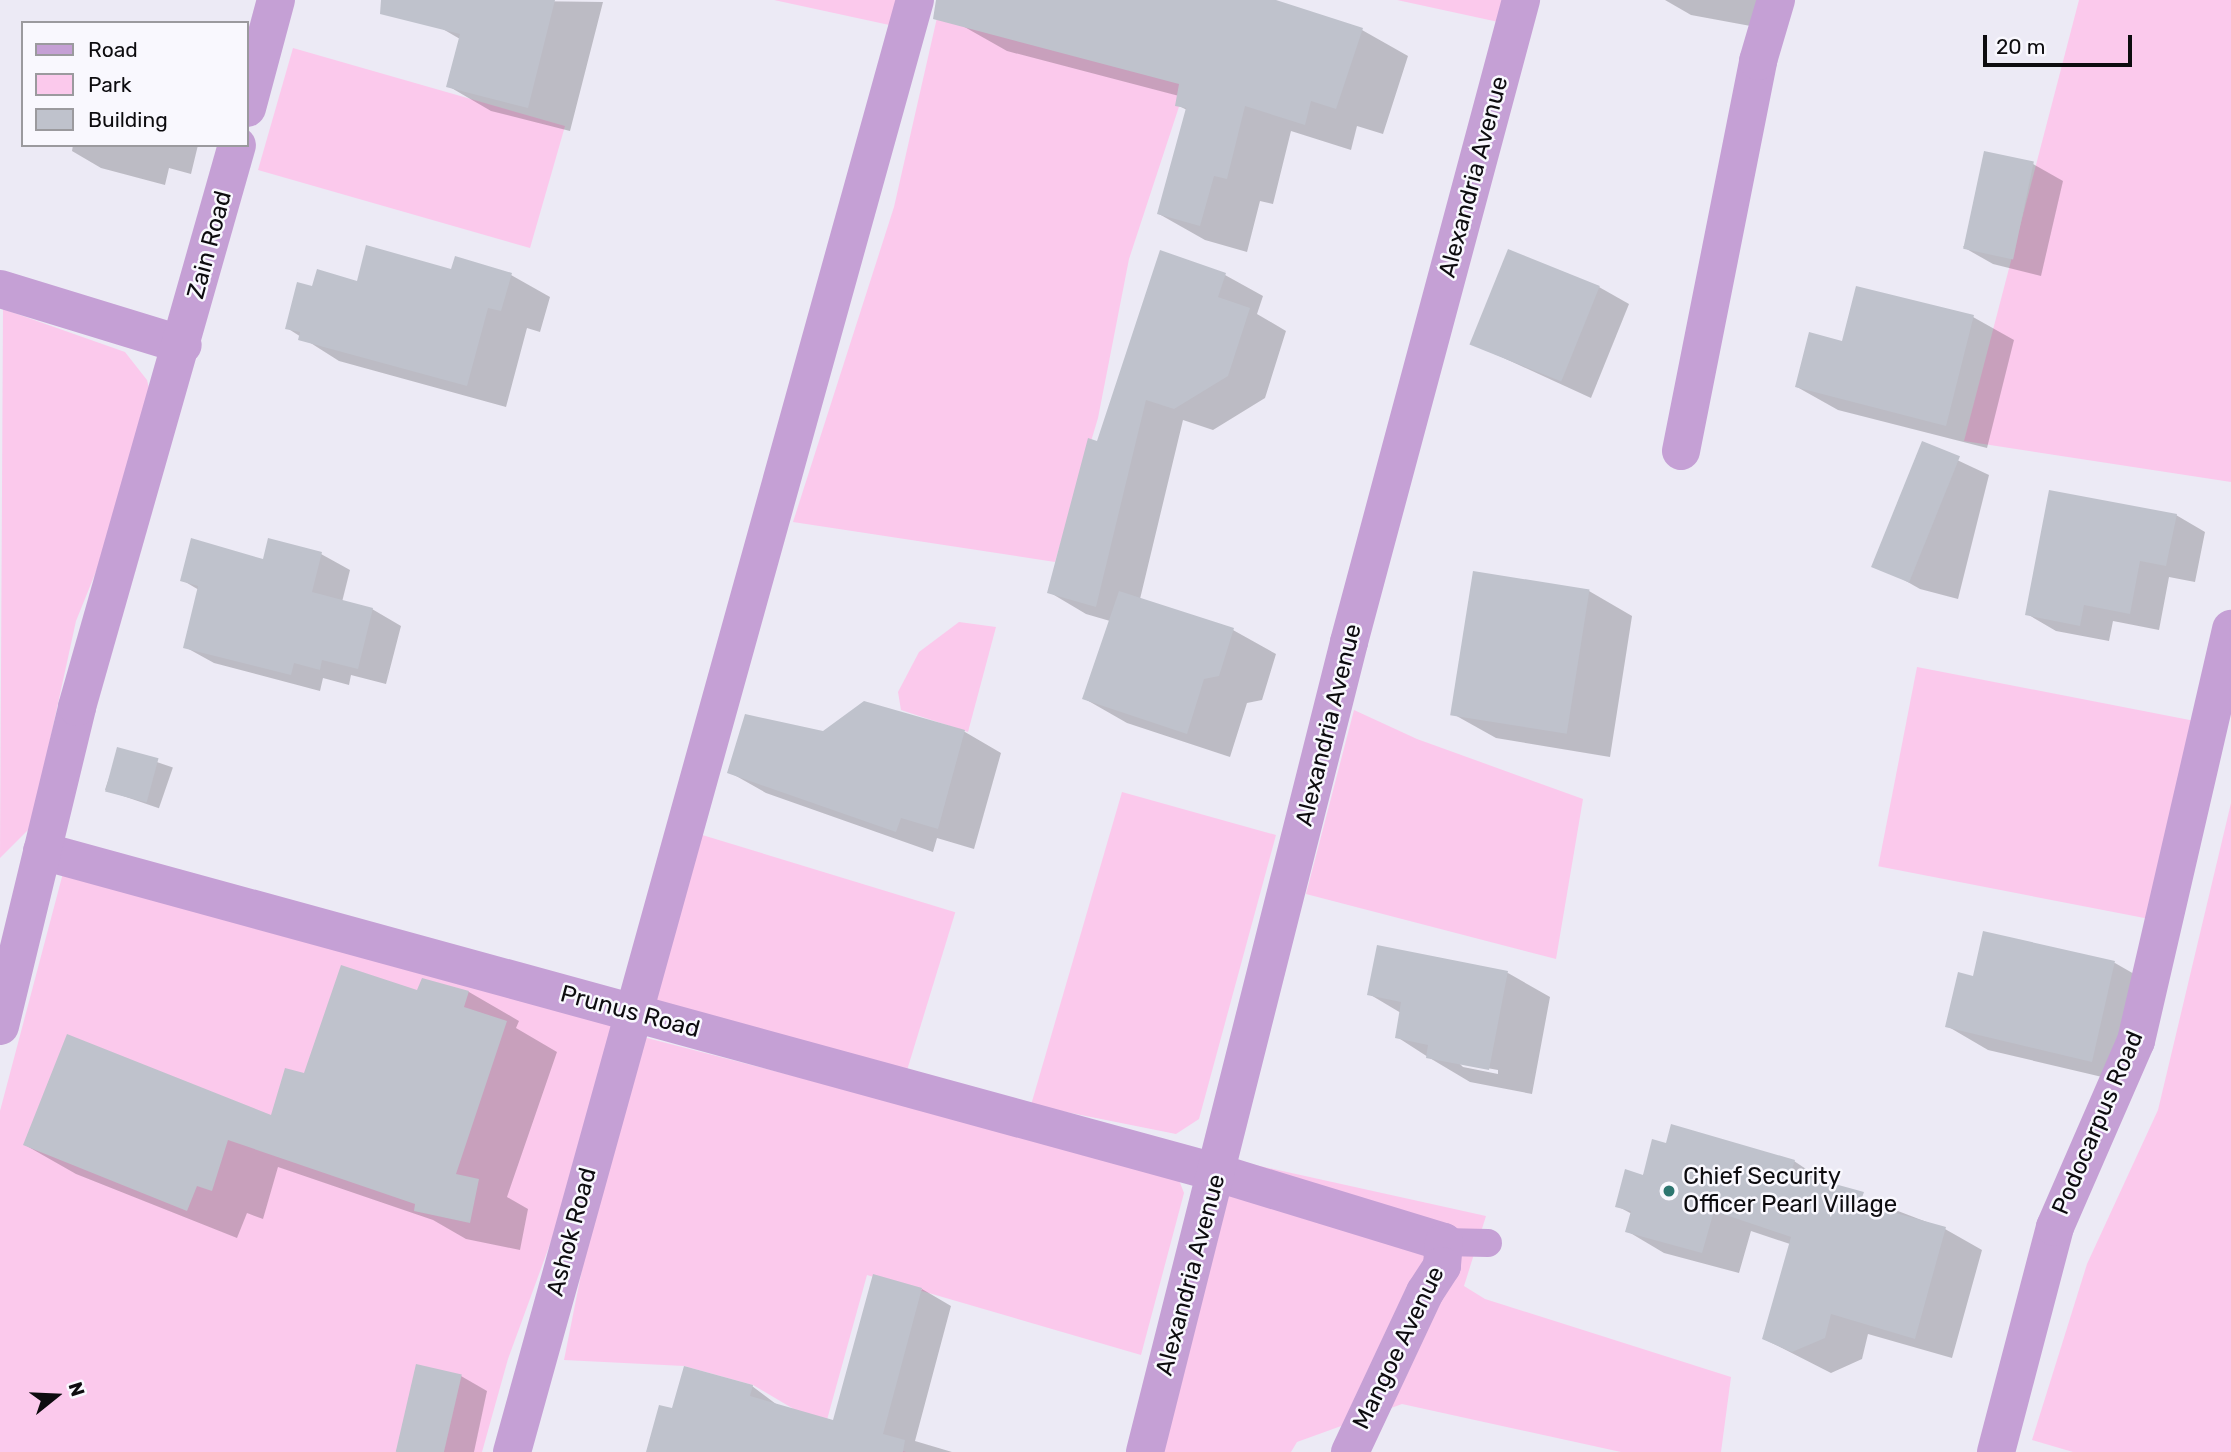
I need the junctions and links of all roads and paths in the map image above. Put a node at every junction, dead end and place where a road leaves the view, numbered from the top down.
1 (276, 0) edge
2 (915, 0) edge
3 (1521, 0) edge
4 (1776, 0) edge
5 (248, 104) edge
6 (236, 147) edge
7 (0, 289) edge
8 (183, 345) junction
9 (1681, 450) dead end
10 (2231, 629) edge
11 (42, 851) junction
12 (16, 887) edge
13 (632, 1012) junction
14 (0, 1026) edge
15 (1218, 1173) junction
16 (1444, 1242) junction
17 (1488, 1243) dead end
18 (512, 1452) edge
19 (1145, 1452) edge
20 (1350, 1452) edge
21 (1996, 1452) edge

1 - 5 street
2 - 13 street, Ashok Road
3 - 15 street, Alexandria Avenue
4 - 9 street
6 - 8 street, Zain Road
7 - 8 street
8 - 11 street, Zain Road
10 - 21 street, Podocarpus Road
11 - 12 street, Zain Road
11 - 13 street, Prunus Road
12 - 14 street, Zain Road
13 - 15 street, Prunus Road
13 - 18 street, Ashok Road
15 - 16 street, Prunus Road
15 - 19 street, Alexandria Avenue
16 - 17 lane
16 - 20 street, Mangoe Avenue

